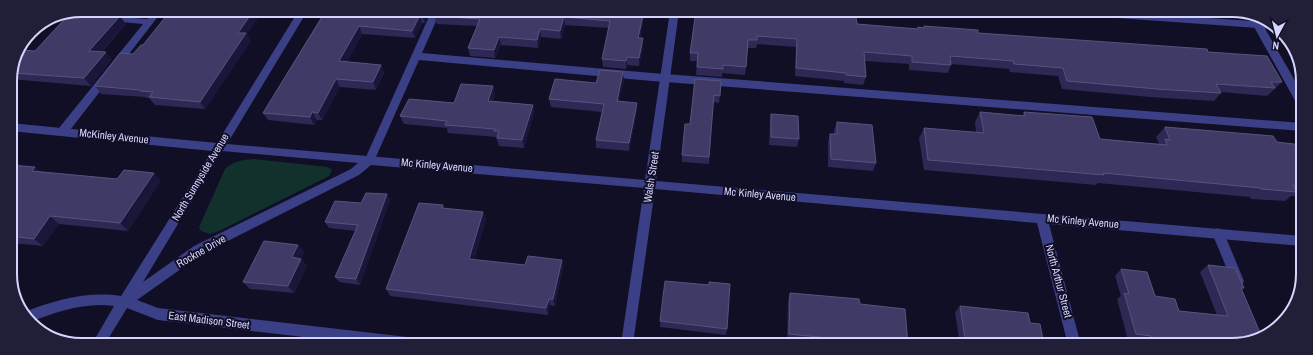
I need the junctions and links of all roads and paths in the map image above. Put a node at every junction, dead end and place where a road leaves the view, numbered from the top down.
1 (93, 17) edge
2 (154, 17) edge
3 (300, 17) edge
4 (434, 17) edge
5 (674, 17) edge
6 (1145, 17) edge
7 (150, 22) junction
8 (1258, 25) junction
9 (1262, 25) edge
10 (416, 56) junction
11 (665, 78) junction
12 (1296, 92) edge
13 (1296, 127) edge
14 (17, 128) edge
15 (63, 131) junction
16 (218, 147) junction
17 (370, 159) junction
18 (650, 184) junction
19 (1042, 218) junction
20 (1218, 233) junction
21 (1296, 240) edge
22 (1243, 294) edge
23 (124, 302) junction
24 (32, 315) edge
25 (102, 338) edge
26 (307, 338) edge
27 (628, 338) edge
28 (1073, 338) edge

1 - 7 street
2 - 7 street
3 - 16 street, North Sunnyside Avenue
4 - 10 street
5 - 11 street, Walsh Street
6 - 8 street
7 - 15 street
8 - 9 street
8 - 12 street
10 - 11 street
10 - 17 street
11 - 13 street
11 - 18 street, Walsh Street
14 - 15 street, McKinley Avenue
15 - 16 street, McKinley Avenue
16 - 17 street, Mc Kinley Avenue
16 - 23 street, North Sunnyside Avenue
17 - 18 street, Mc Kinley Avenue
17 - 23 street, Rockne Drive
18 - 19 street, Mc Kinley Avenue
18 - 27 street, Walsh Street
19 - 20 street, Mc Kinley Avenue
19 - 28 street, North Arthur Street
20 - 21 street, Mc Kinley Avenue
20 - 22 street
23 - 24 street
23 - 25 street, North Sunnyside Avenue
23 - 26 street, East Madison Street

